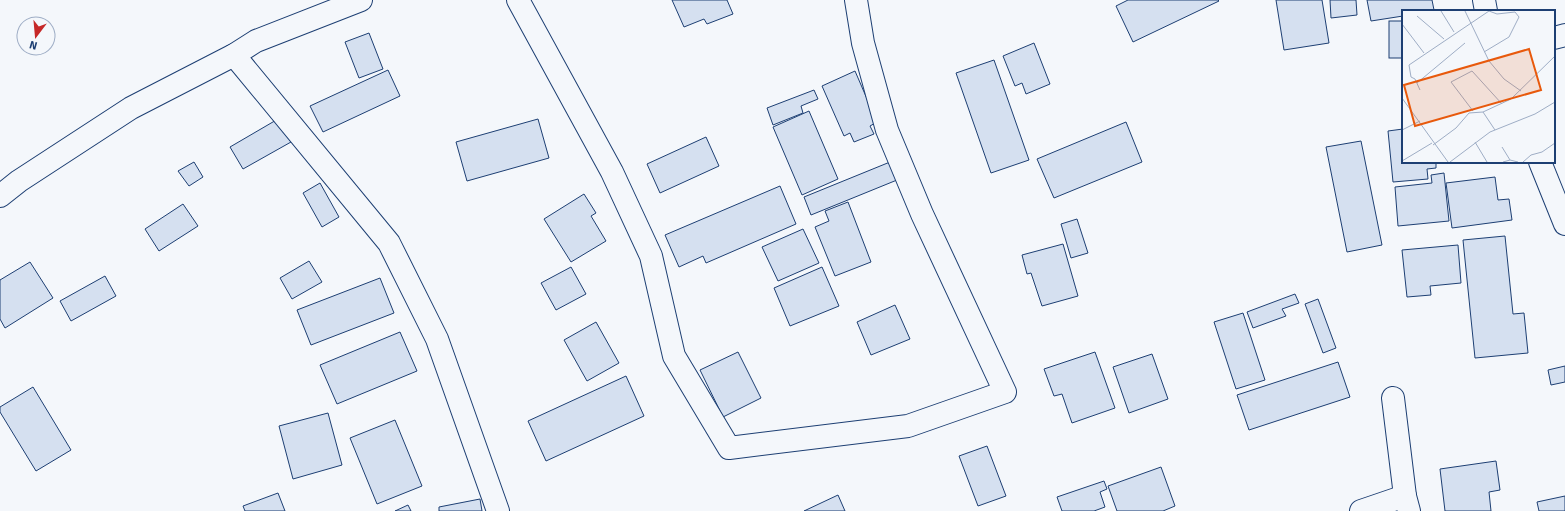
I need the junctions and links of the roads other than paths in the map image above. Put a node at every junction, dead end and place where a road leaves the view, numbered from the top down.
1 (360, 0) edge
2 (518, 0) edge
3 (856, 0) edge
4 (1484, 0) edge
5 (1486, 10) edge
6 (1565, 35) edge
7 (1555, 38) edge
8 (234, 55) junction
9 (1540, 163) edge
10 (0, 196) edge
11 (1565, 224) edge
12 (1393, 398) dead end
13 (1407, 504) edge
14 (498, 511) edge
15 (1360, 511) edge

1 - 8 street
2 - 3 street
4 - 5 street
6 - 7 street
8 - 10 street
8 - 14 street
9 - 11 street
12 - 13 street
13 - 15 street

